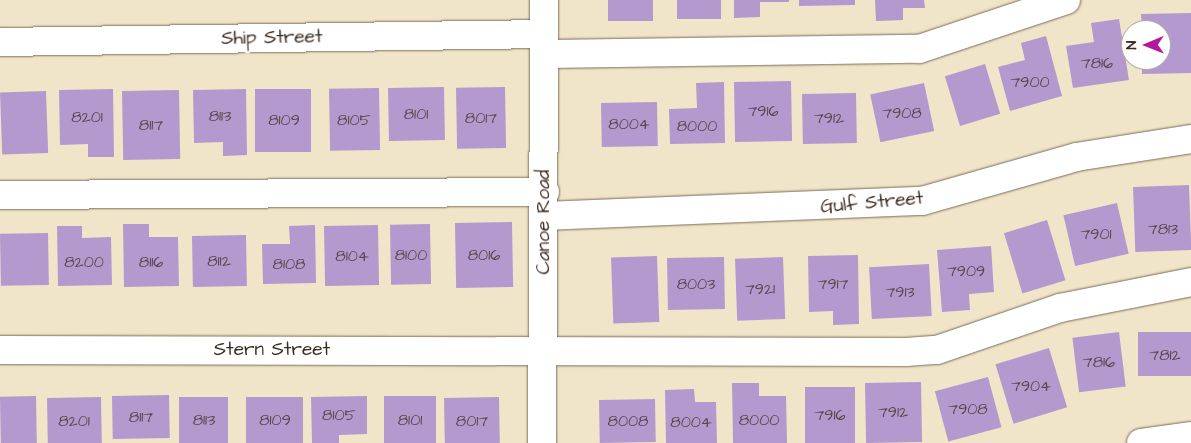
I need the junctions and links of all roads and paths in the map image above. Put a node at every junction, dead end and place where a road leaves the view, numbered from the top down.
1 (544, 0) edge
2 (1066, 0) edge
3 (0, 42) edge
4 (544, 44) junction
5 (1191, 139) edge
6 (0, 195) edge
7 (545, 204) junction
8 (1191, 282) edge
9 (0, 350) edge
10 (544, 350) junction
11 (1191, 436) edge
12 (542, 443) edge
13 (1141, 443) edge

1 - 4 street, Canoe Road
2 - 4 street, Ship Street
3 - 4 street, Ship Street
4 - 7 street, Canoe Road
5 - 7 street, Gulf Street
6 - 7 street, Gulf Street
7 - 10 street, Canoe Road
8 - 10 street, Stern Street
9 - 10 street, Stern Street
10 - 12 street, Canoe Road
11 - 13 street

